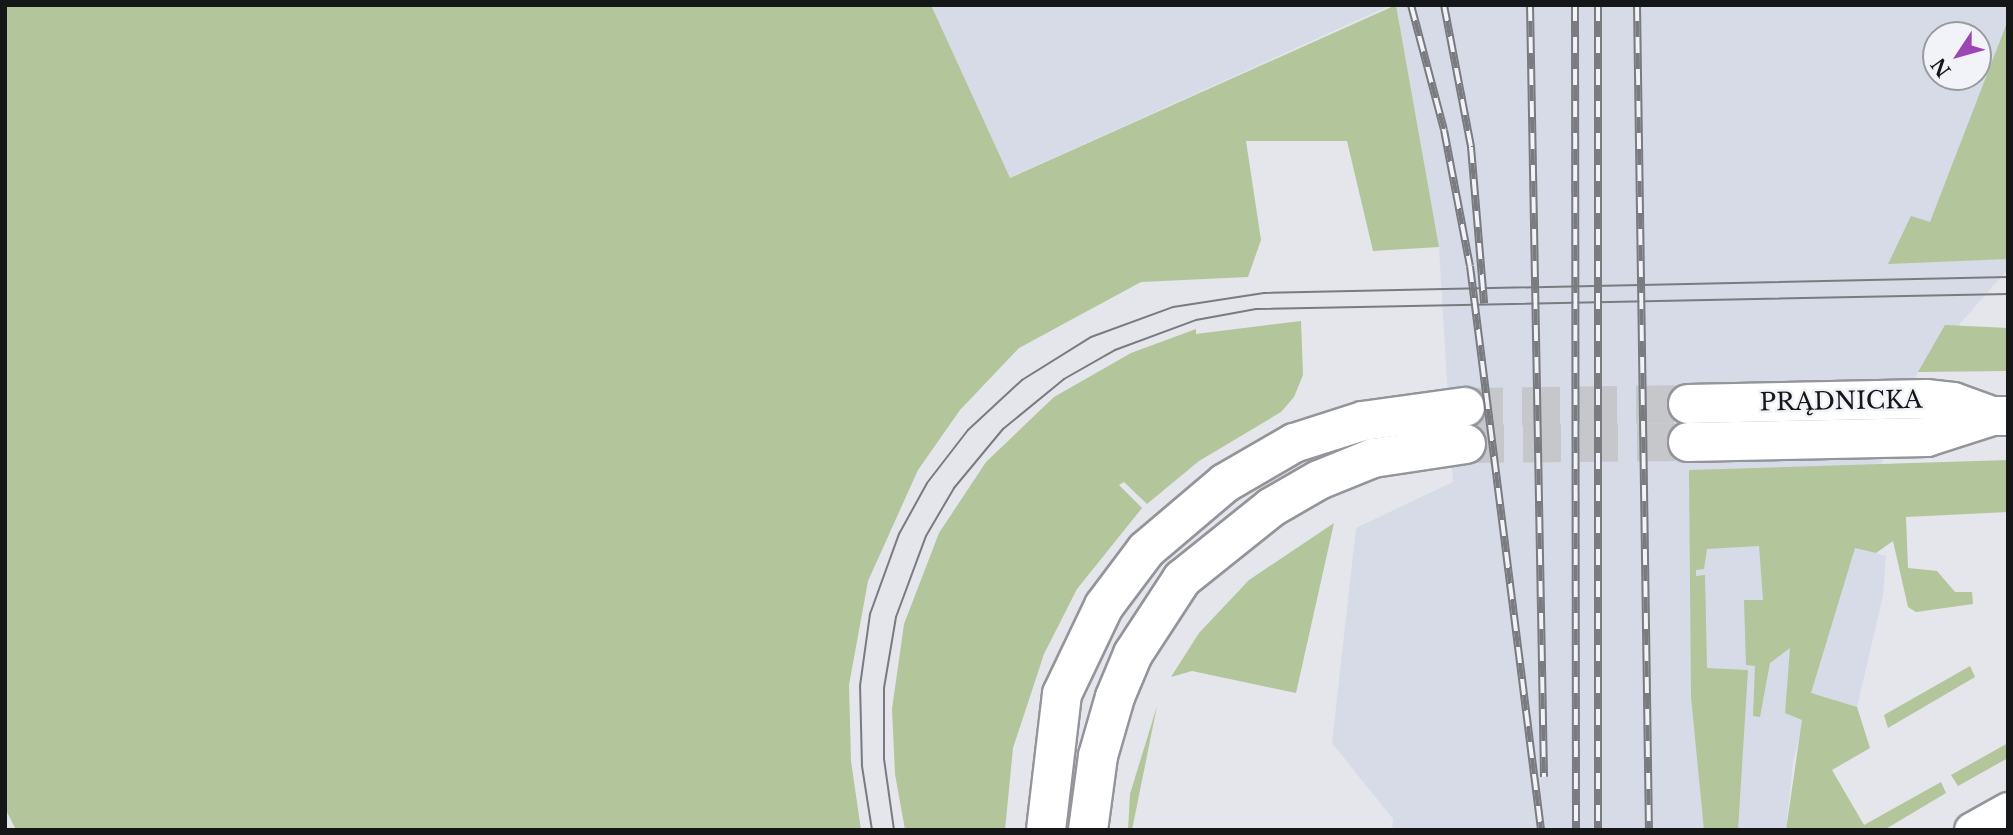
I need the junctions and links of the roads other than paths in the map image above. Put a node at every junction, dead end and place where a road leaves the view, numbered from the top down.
1 (1688, 404) tunnel mouth
2 (1465, 407) tunnel mouth
3 (2000, 416) edge
4 (1688, 442) tunnel mouth
5 (1466, 444) tunnel mouth
6 (2008, 810) edge
7 (1046, 830) edge
8 (1088, 830) edge
9 (1972, 830) edge

1 - 3 street, PRĄDNICKA
2 - 7 street
3 - 4 street, PRĄDNICKA
5 - 8 street
6 - 9 street

